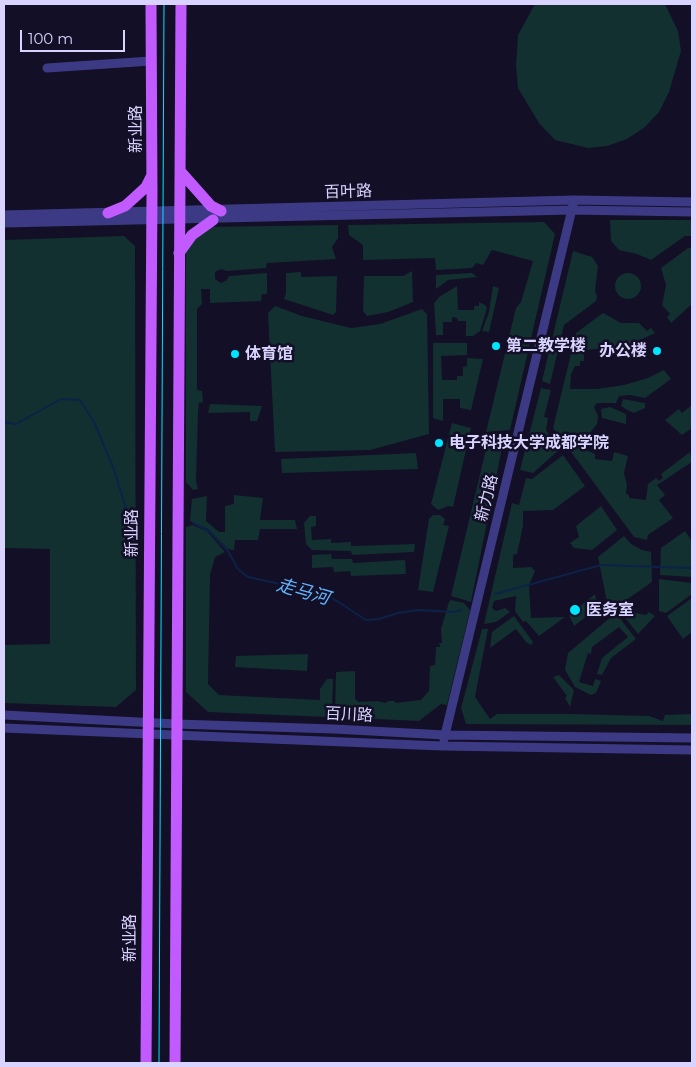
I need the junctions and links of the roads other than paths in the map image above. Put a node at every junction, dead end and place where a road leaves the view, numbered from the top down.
1 (151, 4) edge
2 (181, 4) edge
3 (152, 61) junction
4 (48, 68) dead end
5 (180, 171) junction
6 (152, 176) junction
7 (574, 200) junction
8 (692, 202) edge
9 (572, 210) junction
10 (692, 212) edge
11 (108, 213) junction
12 (217, 215) junction
13 (4, 216) edge
14 (179, 216) junction
15 (151, 217) junction
16 (4, 224) edge
17 (179, 254) junction
18 (4, 715) edge
19 (147, 723) junction
20 (176, 724) junction
21 (4, 728) edge
22 (147, 735) junction
23 (445, 735) junction
24 (176, 737) junction
25 (692, 738) edge
26 (442, 746) junction
27 (692, 750) edge
28 (146, 1063) edge
29 (175, 1063) edge

1 - 3 main road, 新业路
2 - 5 main road
3 - 4 street
3 - 6 main road, 新业路
5 - 12 main road
5 - 14 main road
6 - 11 main road
6 - 15 main road, 新业路
7 - 8 street, 百叶路
7 - 9 street, 新力路
7 - 12 street, 百叶路
9 - 10 street, 百叶路
9 - 12 street, 百叶路
9 - 23 street, 新力路
11 - 13 street, 百叶路
11 - 15 street, 百叶路
12 - 14 street, 百叶路
12 - 17 main road
14 - 15 street, 百叶路
14 - 17 main road
15 - 16 street, 百叶路
15 - 19 main road, 新业路
17 - 20 main road
18 - 19 street, 百川路
19 - 20 street, 百川路
19 - 22 main road, 新业路
20 - 23 street, 百川路
20 - 24 main road
21 - 22 street, 百川路
22 - 24 street, 百川路
22 - 28 main road, 新业路
23 - 25 street, 百川路
23 - 26 street, 新力路
24 - 26 street, 百川路
24 - 29 main road
26 - 27 street, 百川路

